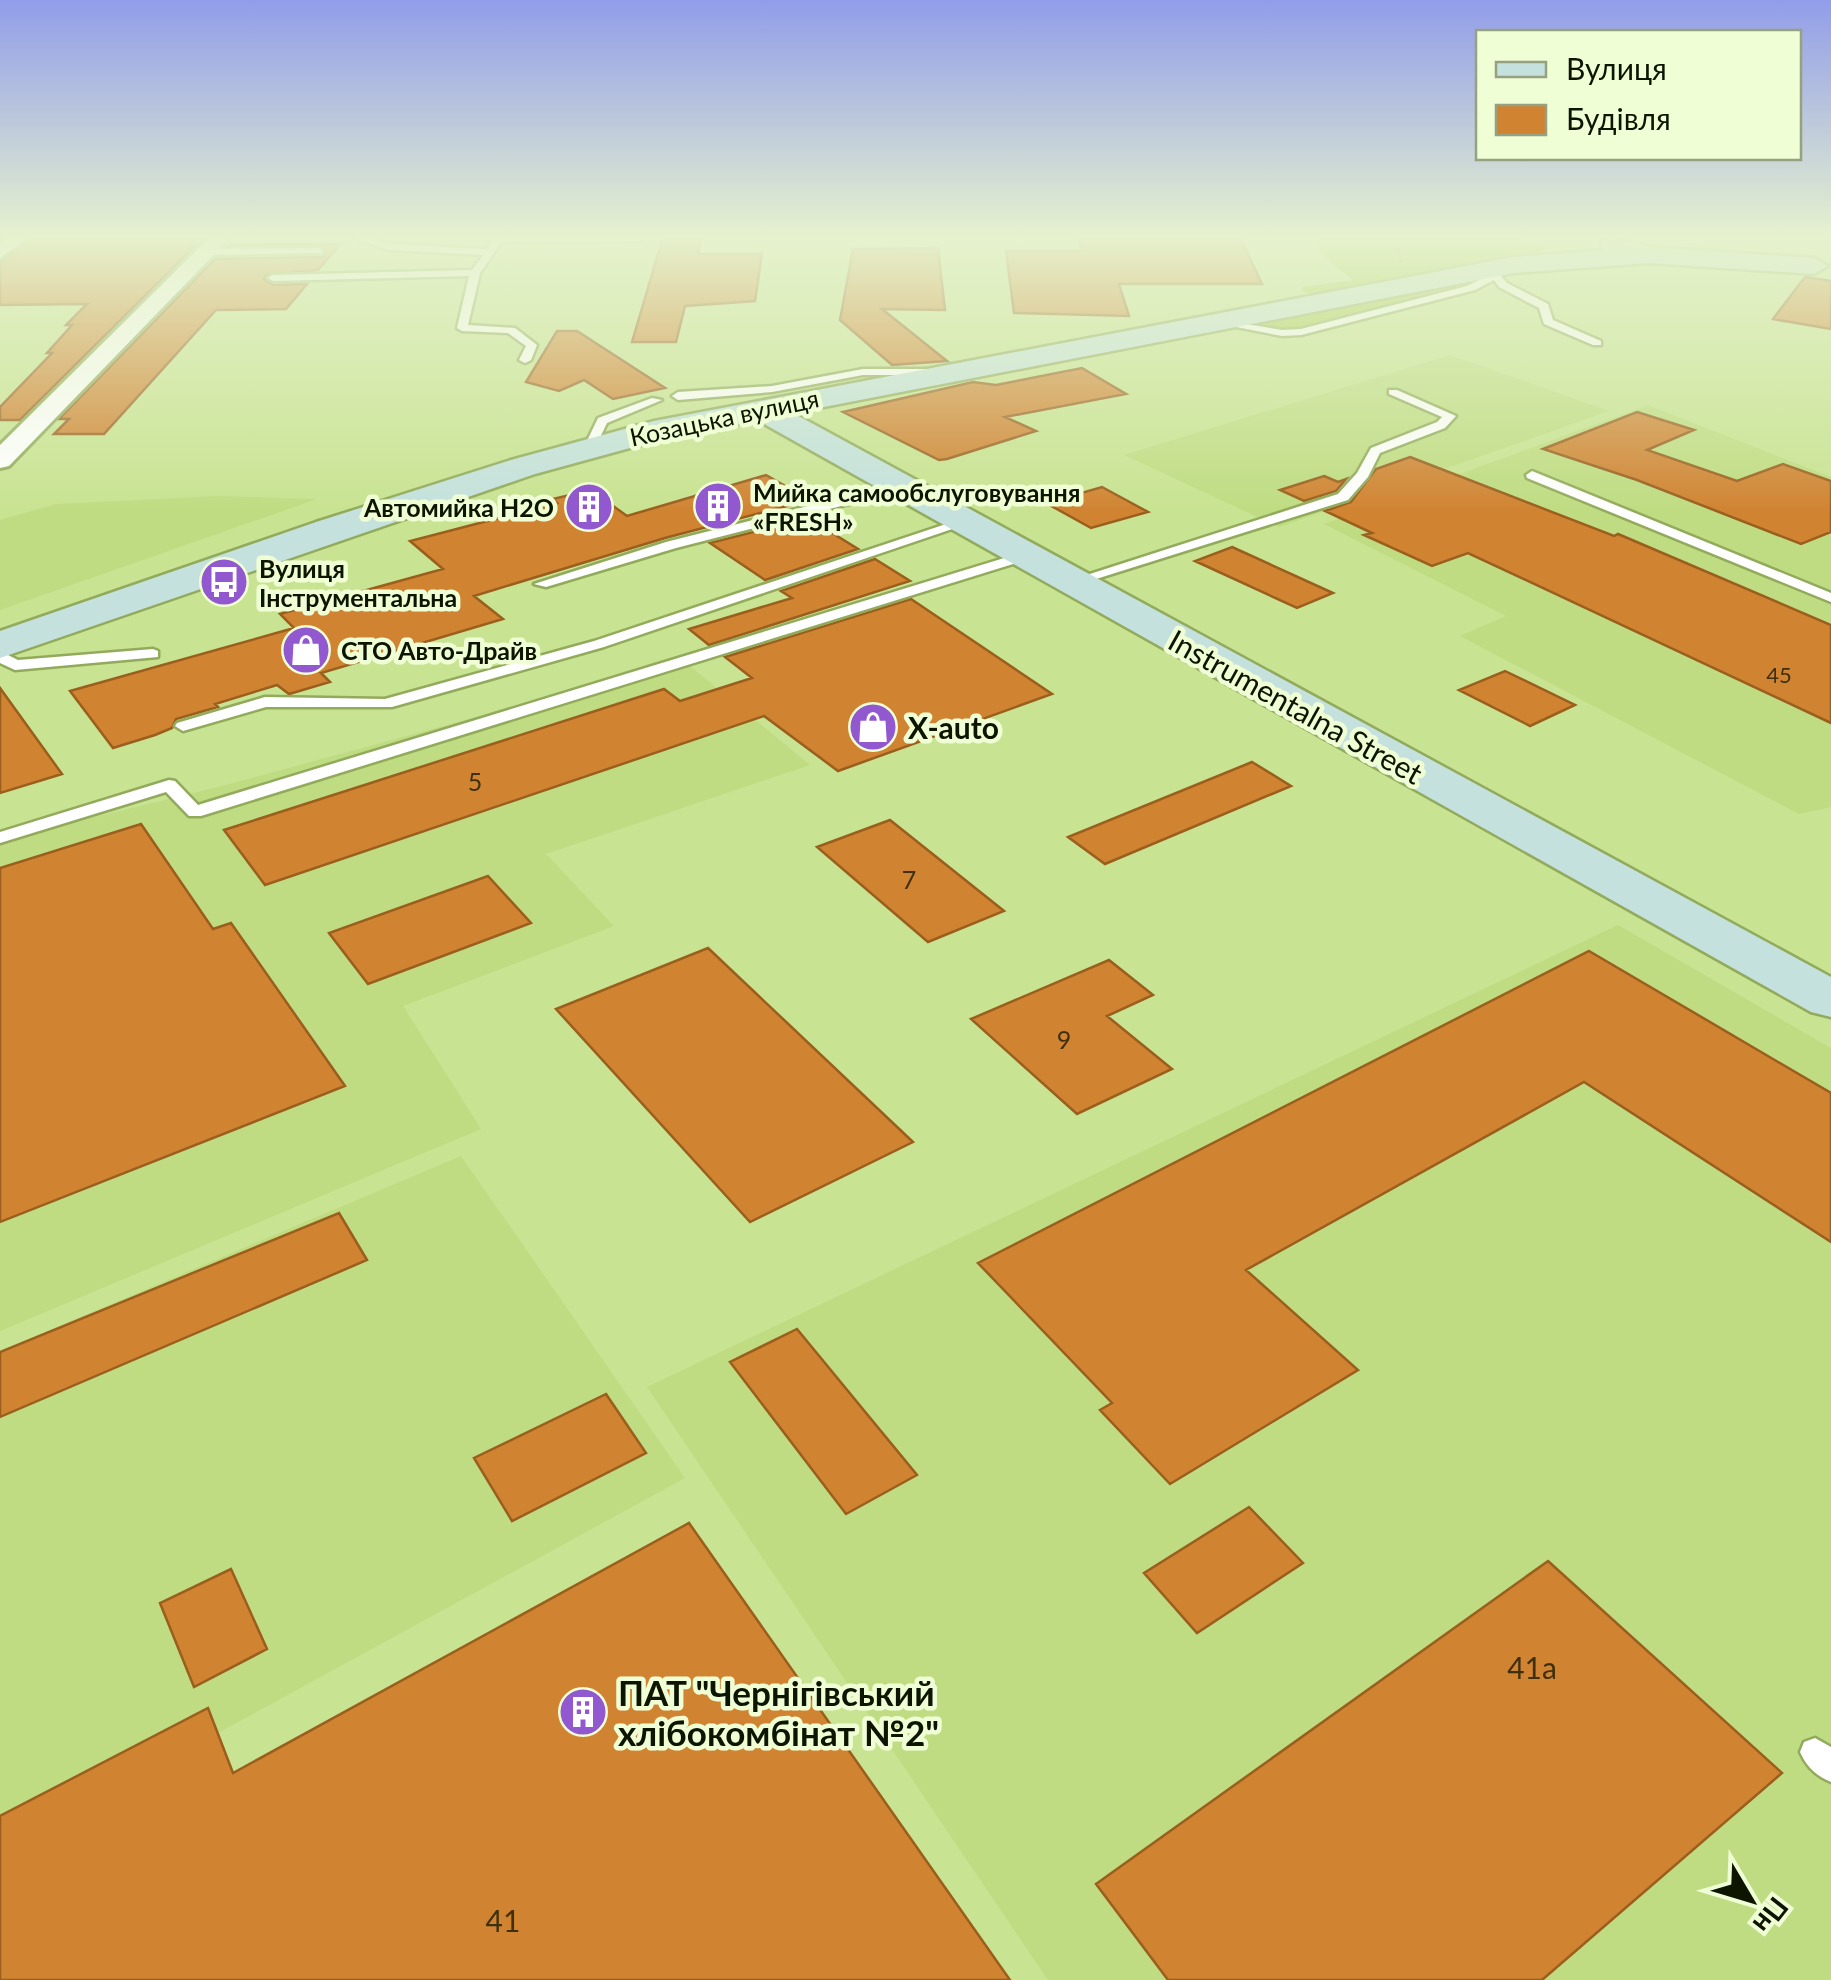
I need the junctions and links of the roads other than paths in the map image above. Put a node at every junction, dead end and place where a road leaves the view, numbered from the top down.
1 (130, 328) edge
2 (472, 328) edge
3 (1179, 328) edge
4 (1250, 328) edge
5 (1305, 328) edge
6 (1353, 328) edge
7 (1563, 328) edge
8 (1282, 334) junction
9 (1597, 343) dead end
10 (525, 360) dead end
11 (944, 372) junction
12 (1393, 392) dead end
13 (678, 396) dead end
14 (656, 400) dead end
15 (762, 409) junction
16 (590, 447) junction
17 (0, 460) edge
18 (1532, 475) dead end
19 (899, 487) junction
20 (964, 523) junction
21 (1024, 556) junction
22 (1072, 582) junction
23 (541, 584) dead end
24 (1831, 598) edge
25 (0, 645) edge
26 (153, 654) dead end
27 (0, 656) edge
28 (183, 726) dead end
29 (0, 838) edge
30 (1831, 1000) edge

1 - 17 street
2 - 10 lane
3 - 11 main road, Козацька вулиця
4 - 8 lane
5 - 8 lane
6 - 8 lane
7 - 9 lane
11 - 13 lane
11 - 15 main road, Козацька вулиця
12 - 22 lane
14 - 16 lane
15 - 16 main road, Козацька вулиця
15 - 19 main road, Instrumentalna Street
16 - 25 main road, Козацька вулиця
18 - 24 lane
19 - 20 main road, Instrumentalna Street
19 - 23 lane
20 - 21 main road, Instrumentalna Street
20 - 28 lane
21 - 22 main road, Instrumentalna Street
21 - 29 lane
22 - 30 main road, Instrumentalna Street
26 - 27 lane

